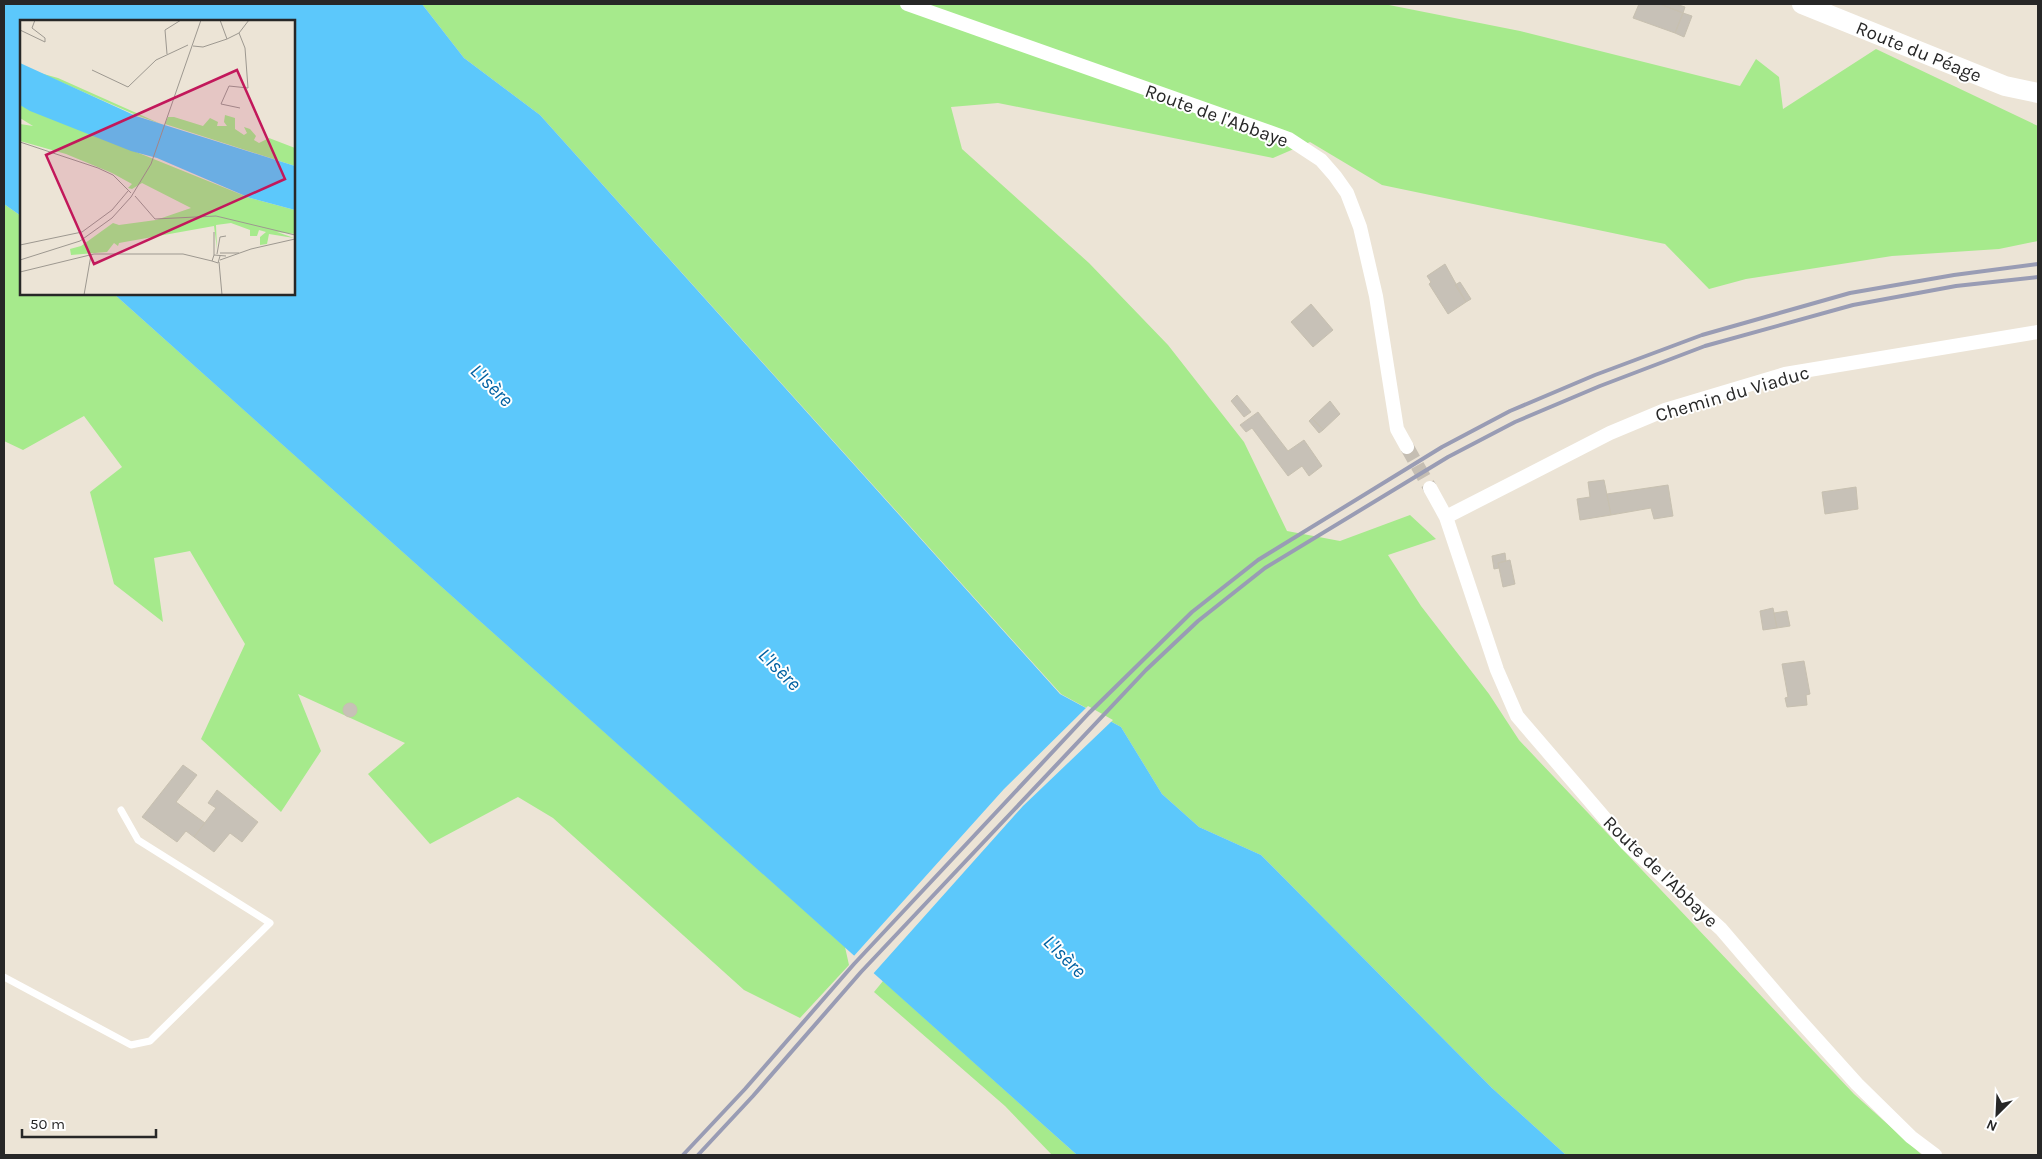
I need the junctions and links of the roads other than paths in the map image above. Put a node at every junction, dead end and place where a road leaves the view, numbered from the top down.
1 (907, 4) edge
2 (1802, 4) edge
3 (2038, 91) edge
4 (2038, 332) edge
5 (1407, 447) tunnel mouth
6 (1430, 488) tunnel mouth
7 (1446, 517) junction
8 (121, 810) dead end
9 (4, 977) edge
10 (1935, 1155) edge

1 - 5 street, Route de l'Abbaye
2 - 3 street, Route du Péage
4 - 7 street, Chemin du Viaduc
6 - 7 street, Route de l'Abbaye
7 - 10 street, Route de l'Abbaye
8 - 9 lane

